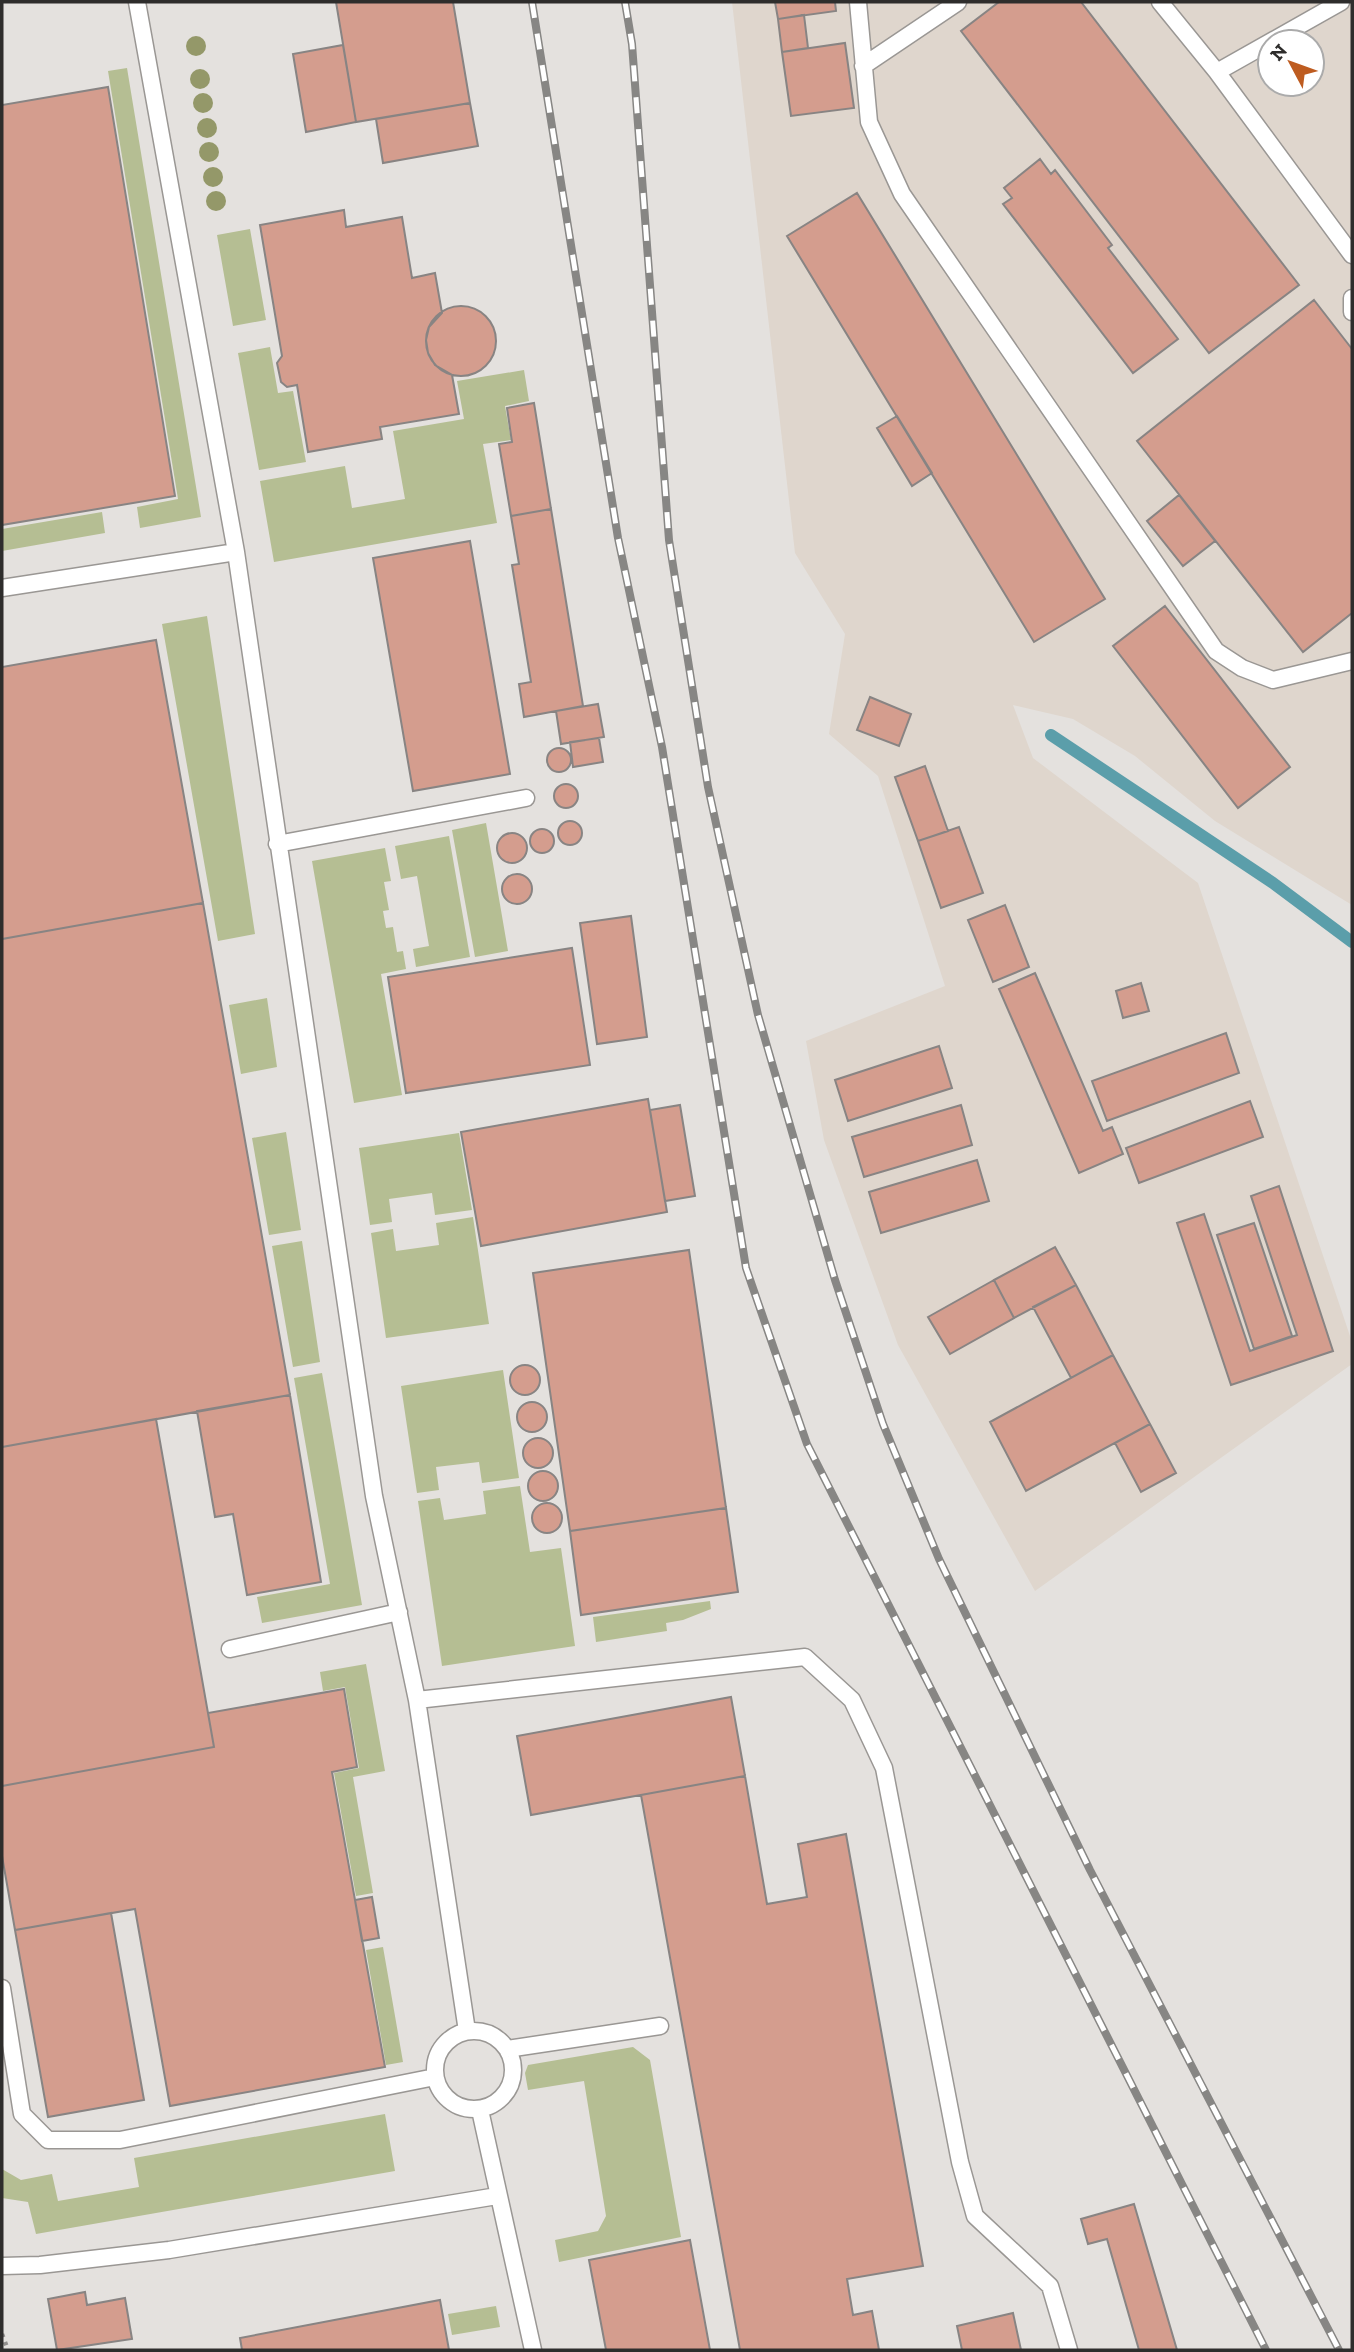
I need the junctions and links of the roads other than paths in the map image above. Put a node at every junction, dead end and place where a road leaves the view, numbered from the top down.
1 (137, 2) edge
2 (858, 2) edge
3 (958, 2) edge
4 (1160, 2) edge
5 (1341, 2) edge
6 (863, 66) junction
7 (1217, 72) junction
8 (1352, 255) edge
9 (1352, 298) edge
10 (1352, 312) edge
11 (236, 552) junction
12 (2, 588) edge
13 (1352, 661) edge
14 (526, 798) dead end
15 (277, 844) junction
16 (399, 1612) junction
17 (230, 1649) dead end
18 (417, 1700) junction
19 (2, 1988) edge
20 (660, 2026) dead end
21 (467, 2031) junction
22 (507, 2049) junction
23 (435, 2077) junction
24 (480, 2110) junction
25 (497, 2196) junction
26 (2, 2266) edge
27 (533, 2350) edge
28 (1069, 2350) edge

1 - 11 lane
2 - 6 lane
3 - 6 lane
4 - 7 lane
5 - 7 lane
6 - 13 lane
7 - 8 lane
9 - 10 lane
11 - 12 lane
11 - 15 lane
14 - 15 lane
15 - 16 lane
16 - 17 lane
16 - 18 lane
18 - 21 lane
18 - 28 lane
19 - 23 lane
20 - 22 lane
21 - 22 lane
21 - 23 lane
22 - 24 lane
23 - 24 lane
24 - 25 lane
25 - 26 lane
25 - 27 lane

